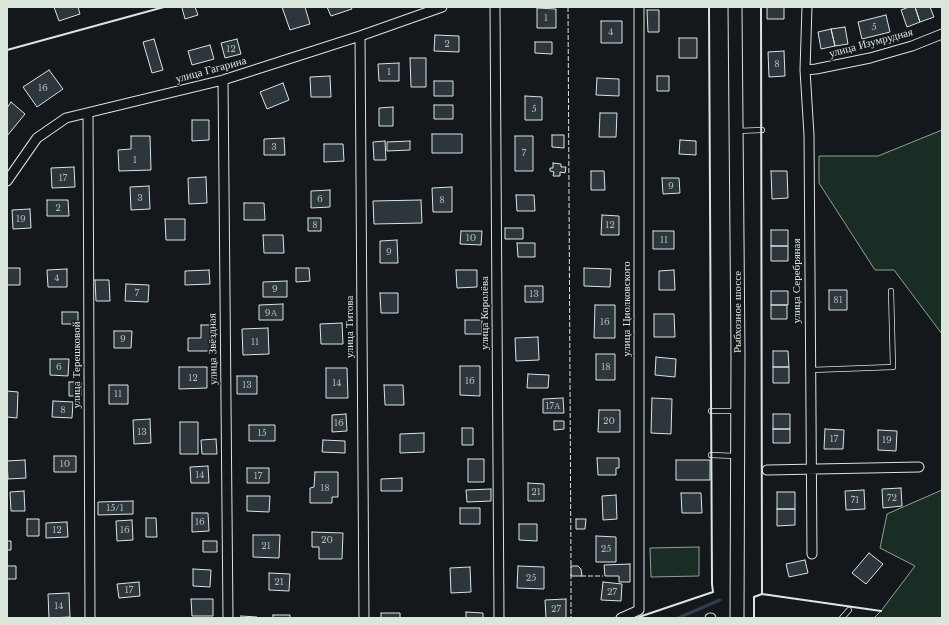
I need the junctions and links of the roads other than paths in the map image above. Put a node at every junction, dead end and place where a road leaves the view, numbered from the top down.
1 (442, 7) edge
2 (495, 7) edge
3 (639, 7) edge
4 (735, 7) edge
5 (807, 7) edge
6 (942, 34) edge
7 (360, 36) junction
8 (806, 70) junction
9 (223, 80) junction
10 (88, 113) junction
11 (762, 130) dead end
12 (737, 131) junction
13 (7, 181) edge
14 (891, 291) dead end
15 (810, 370) junction
16 (738, 410) junction
17 (711, 412) dead end
18 (711, 456) dead end
19 (738, 456) junction
20 (919, 467) dead end
21 (767, 470) dead end
22 (812, 470) junction
23 (812, 554) dead end
24 (849, 610) dead end
25 (90, 618) edge
26 (228, 618) edge
27 (364, 618) edge
28 (499, 618) edge
29 (621, 618) edge
30 (737, 618) edge
31 (842, 618) edge

1 - 7 street, улица Гагарина
2 - 28 street, улица Королёва
3 - 29 street, улица Циолковского
4 - 12 street, Рыбхозное шоссе
5 - 8 street, улица Серебряная
6 - 8 street, улица Изумрудная
7 - 9 street, улица Гагарина
7 - 27 street, улица Титова
8 - 15 street, улица Серебряная
9 - 10 street, улица Гагарина
9 - 26 street, улица Звёздная
10 - 13 street, улица Гагарина
10 - 25 street, улица Терешковой
11 - 12 lane
12 - 16 street, Рыбхозное шоссе
14 - 15 lane
15 - 22 street, улица Серебряная
16 - 17 lane
16 - 19 street, Рыбхозное шоссе
18 - 19 lane
19 - 30 street, Рыбхозное шоссе
20 - 22 street
21 - 22 street
22 - 23 street, улица Серебряная
24 - 31 lane

